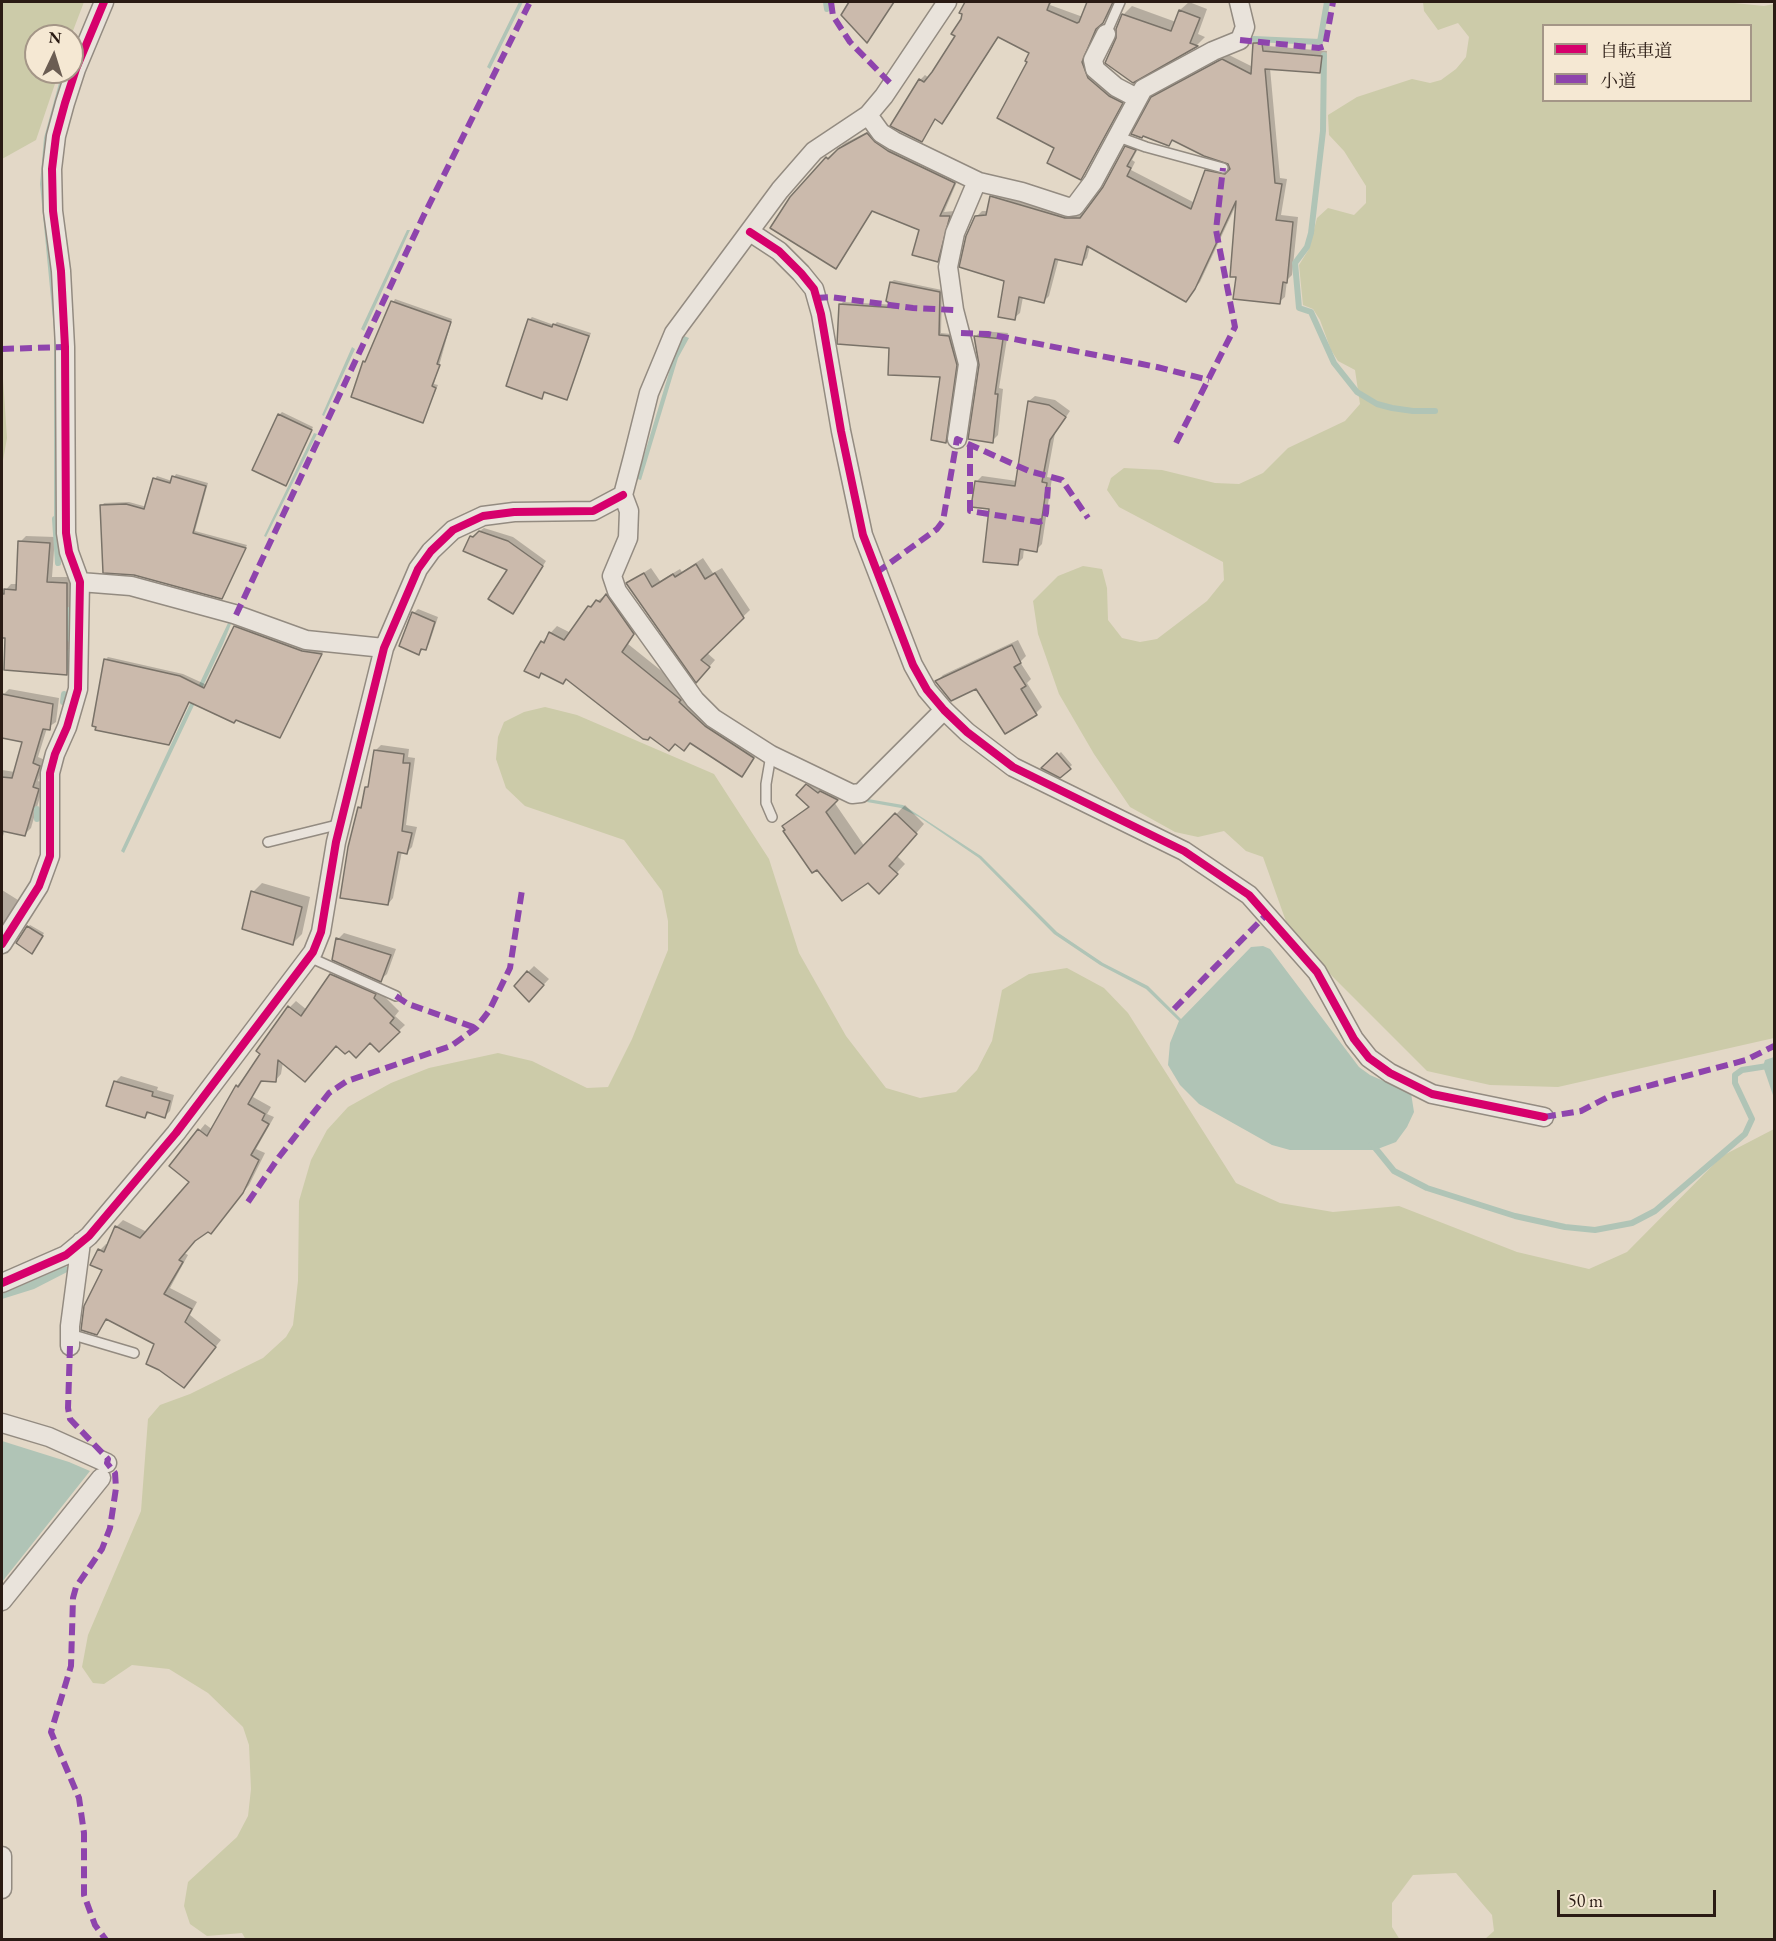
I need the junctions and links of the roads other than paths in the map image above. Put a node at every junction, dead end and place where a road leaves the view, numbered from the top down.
1 (104, 2) edge
2 (947, 2) edge
3 (1120, 2) edge
4 (1239, 2) edge
5 (1106, 33) joint
6 (1137, 98) junction
7 (868, 116) junction
8 (1116, 136) junction
9 (1223, 168) dead end
10 (977, 181) junction
11 (750, 232) junction
12 (957, 439) dead end
13 (623, 495) junction
14 (80, 582) junction
15 (384, 648) junction
16 (944, 710) junction
17 (771, 755) junction
18 (772, 817) dead end
19 (341, 824) junction
20 (268, 842) dead end
21 (2, 944) edge
22 (309, 957) junction
23 (396, 996) dead end
24 (1544, 1117) dead end
25 (81, 1242) junction
26 (2, 1282) edge
27 (70, 1340) joint
28 (134, 1353) dead end
29 (2, 1423) edge
30 (2, 1601) edge
31 (2, 1856) edge
32 (2, 1889) edge

1 - 14 street
2 - 7 street
3 - 5 lane
4 - 6 street
5 - 6 street
6 - 8 street
7 - 10 street
7 - 11 street
8 - 9 lane
8 - 10 street
10 - 12 street
11 - 13 street
11 - 16 street
13 - 15 street
13 - 17 street
14 - 15 street
14 - 21 street
15 - 19 street
16 - 17 street
16 - 24 street
17 - 18 lane
19 - 20 lane
19 - 22 street
22 - 23 lane
22 - 25 street
25 - 26 street
25 - 27 street
27 - 28 lane
29 - 30 street
31 - 32 street

